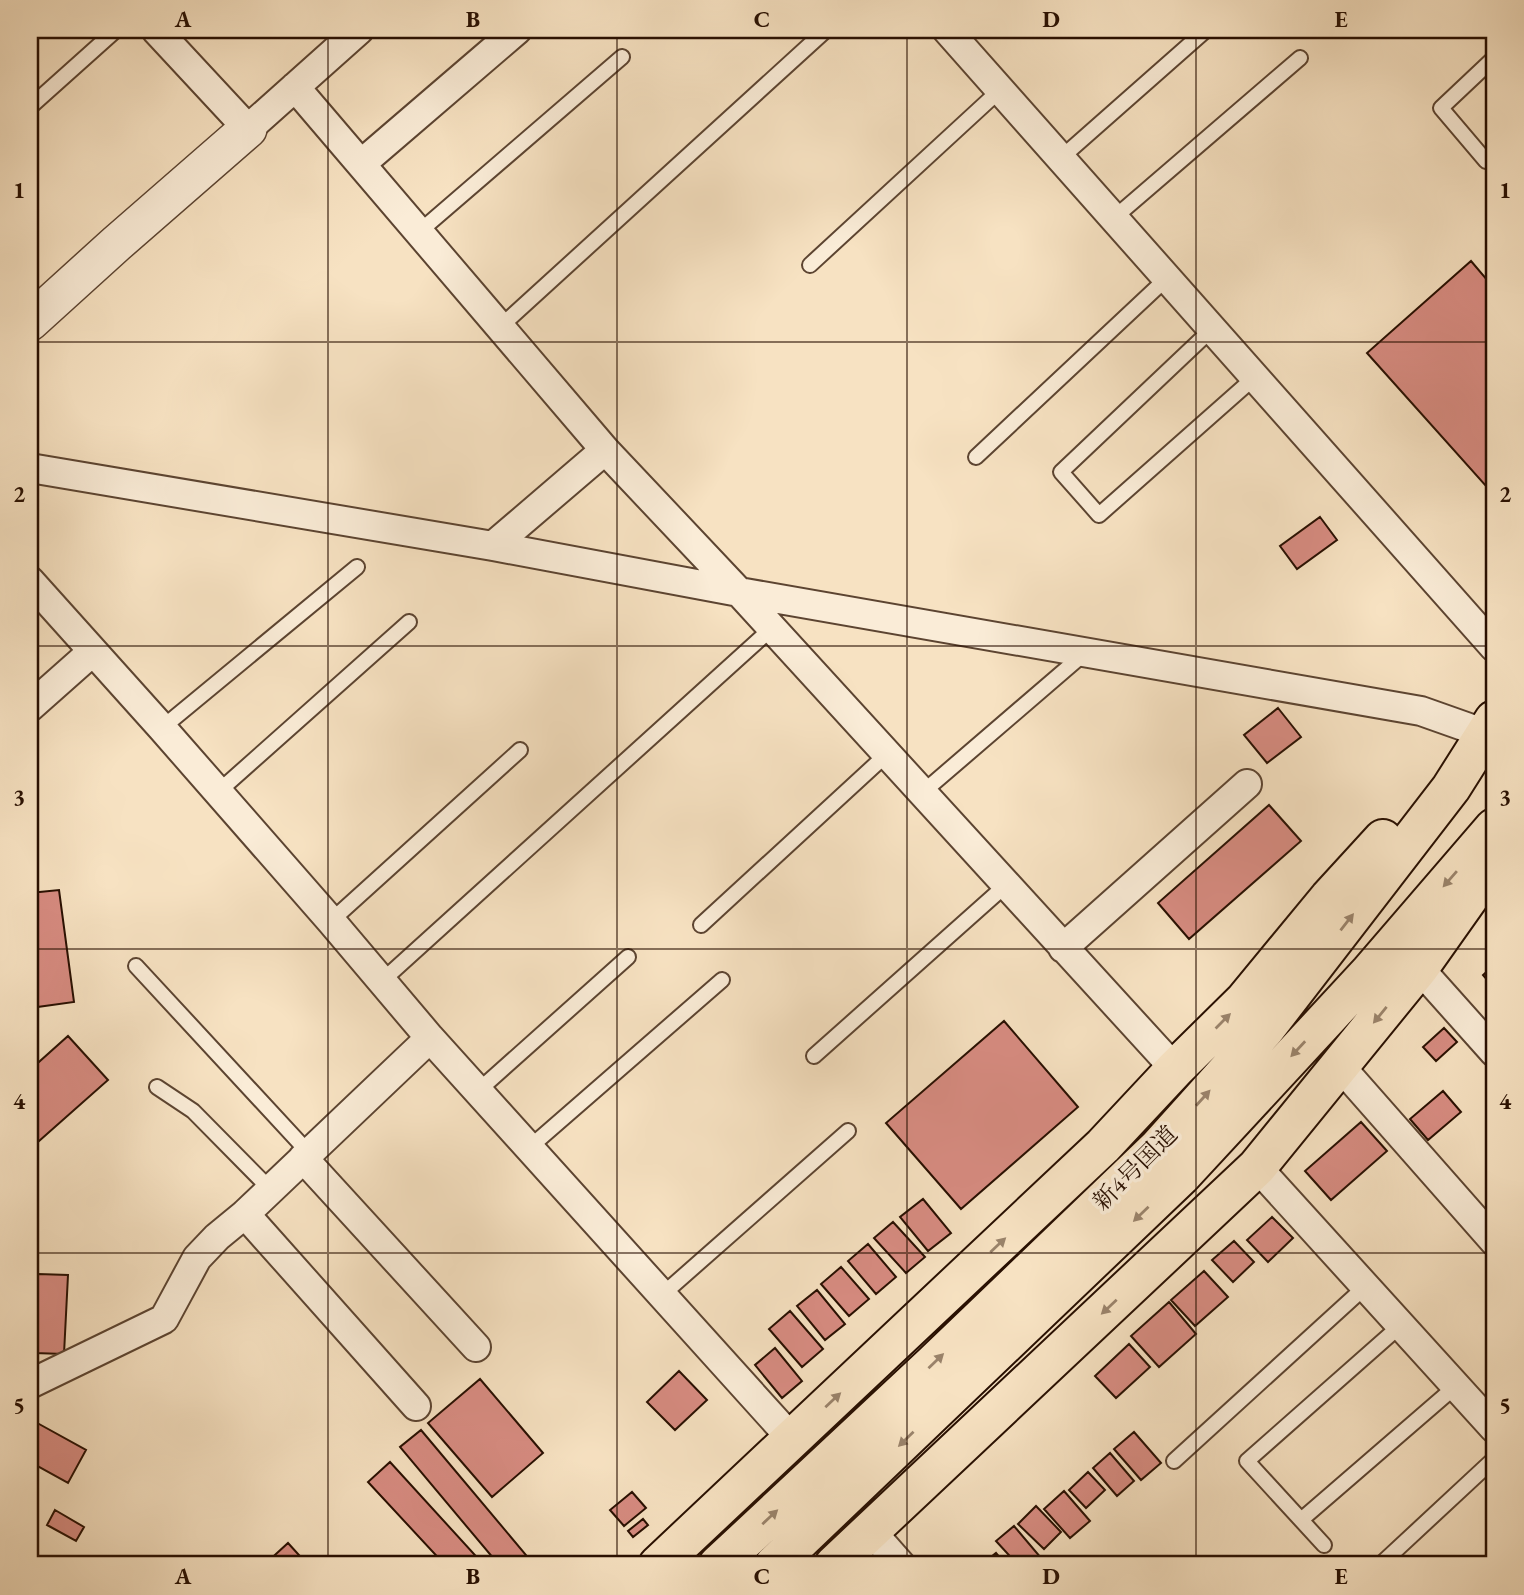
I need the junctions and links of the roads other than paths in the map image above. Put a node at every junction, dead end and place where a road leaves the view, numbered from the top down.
1 (116, 30) edge
2 (156, 30) edge
3 (359, 30) edge
4 (517, 30) edge
5 (826, 30) edge
6 (947, 30) edge
7 (1206, 30) edge
8 (622, 57) dead end
9 (1300, 58) dead end
10 (1494, 58) edge
11 (295, 87) junction
12 (1000, 90) junction
13 (30, 107) edge
14 (248, 129) junction
15 (1494, 153) edge
16 (1061, 158) junction
17 (361, 164) junction
18 (1114, 218) junction
19 (419, 232) junction
20 (810, 265) dead end
21 (1167, 278) junction
22 (30, 323) edge
23 (500, 327) junction
24 (1212, 329) junction
25 (1255, 377) junction
26 (605, 450) junction
27 (976, 457) dead end
28 (30, 468) edge
29 (493, 545) junction
30 (357, 567) dead end
31 (30, 581) edge
32 (739, 592) junction
33 (409, 622) dead end
34 (772, 628) junction
35 (1494, 647) edge
36 (92, 652) junction
37 (1086, 652) junction
38 (30, 707) edge
39 (1490, 727) edge
40 (162, 728) junction
41 (520, 750) dead end
42 (887, 754) junction
43 (1247, 784) dead end
44 (1451, 788) junction
45 (218, 792) junction
46 (922, 793) junction
47 (1494, 828) edge
48 (1494, 862) edge
49 (1006, 885) junction
50 (331, 921) junction
51 (701, 925) dead end
52 (1063, 948) junction
53 (628, 957) dead end
54 (136, 965) dead end
55 (1419, 968) junction
56 (722, 980) dead end
57 (382, 981) junction
58 (430, 1038) junction
59 (1487, 1039) edge
60 (814, 1056) dead end
61 (1339, 1065) junction
62 (1175, 1069) junction
63 (158, 1087) dead end
64 (478, 1090) junction
65 (848, 1131) dead end
66 (529, 1148) junction
67 (306, 1156) junction
68 (1257, 1167) junction
69 (270, 1189) junction
70 (245, 1214) junction
71 (1494, 1241) edge
72 (1366, 1286) junction
73 (662, 1295) junction
74 (1401, 1325) junction
75 (476, 1346) dead end
76 (30, 1384) edge
77 (1456, 1386) junction
78 (416, 1406) dead end
79 (1491, 1419) edge
80 (792, 1439) junction
81 (1494, 1459) edge
82 (1174, 1461) dead end
83 (1301, 1520) junction
84 (871, 1531) junction
85 (1324, 1545) dead end
86 (719, 1564) edge
87 (659, 1565) edge
88 (774, 1565) edge
89 (834, 1565) edge
90 (901, 1565) edge
91 (1380, 1565) edge

1 - 13 lane
2 - 14 street
3 - 11 street
4 - 17 street
5 - 23 lane
6 - 12 street
7 - 16 lane
8 - 19 lane
9 - 18 lane
10 - 15 lane
11 - 14 street
11 - 17 street
12 - 16 street
12 - 20 lane
14 - 22 street
16 - 18 street
17 - 19 street
18 - 21 street
19 - 23 street
21 - 24 street
21 - 27 lane
23 - 26 street
24 - 25 street
24 - 25 lane
25 - 35 street
26 - 29 street
26 - 32 street
28 - 29 street
29 - 32 street
30 - 40 lane
31 - 36 street
32 - 34 street
32 - 37 street
33 - 45 lane
34 - 42 street
34 - 57 lane
36 - 38 street
36 - 40 street
37 - 39 street
37 - 46 lane
39 - 44 highway, 新4号国道
40 - 45 street
41 - 50 lane
42 - 46 street
42 - 51 lane
43 - 52 street
62 -> 44 highway
86 -> 44 highway, 新4号国道
45 - 50 street
46 - 49 street
47 -> 88 highway, 新4号国道
48 - 55 highway
49 - 52 street
49 - 60 lane
50 - 57 street
52 - 62 street
53 - 64 lane
54 - 67 lane
55 - 59 street
55 -> 61 highway
56 - 66 lane
57 - 58 street
58 - 64 street
58 - 67 street
61 - 68 highway
61 - 71 street
80 -> 62 highway
63 - 69 lane
64 - 66 street
65 - 73 lane
66 - 73 street
67 - 69 street
67 - 75 street
68 - 72 street
68 -> 84 highway
69 - 70 street
70 - 76 street
70 - 78 street
72 - 74 street
72 - 82 lane
73 - 80 street
74 - 77 street
74 - 83 lane
77 - 79 street
77 - 83 lane
80 - 87 highway
81 - 91 lane
83 - 85 lane
84 - 89 highway
84 - 90 street

